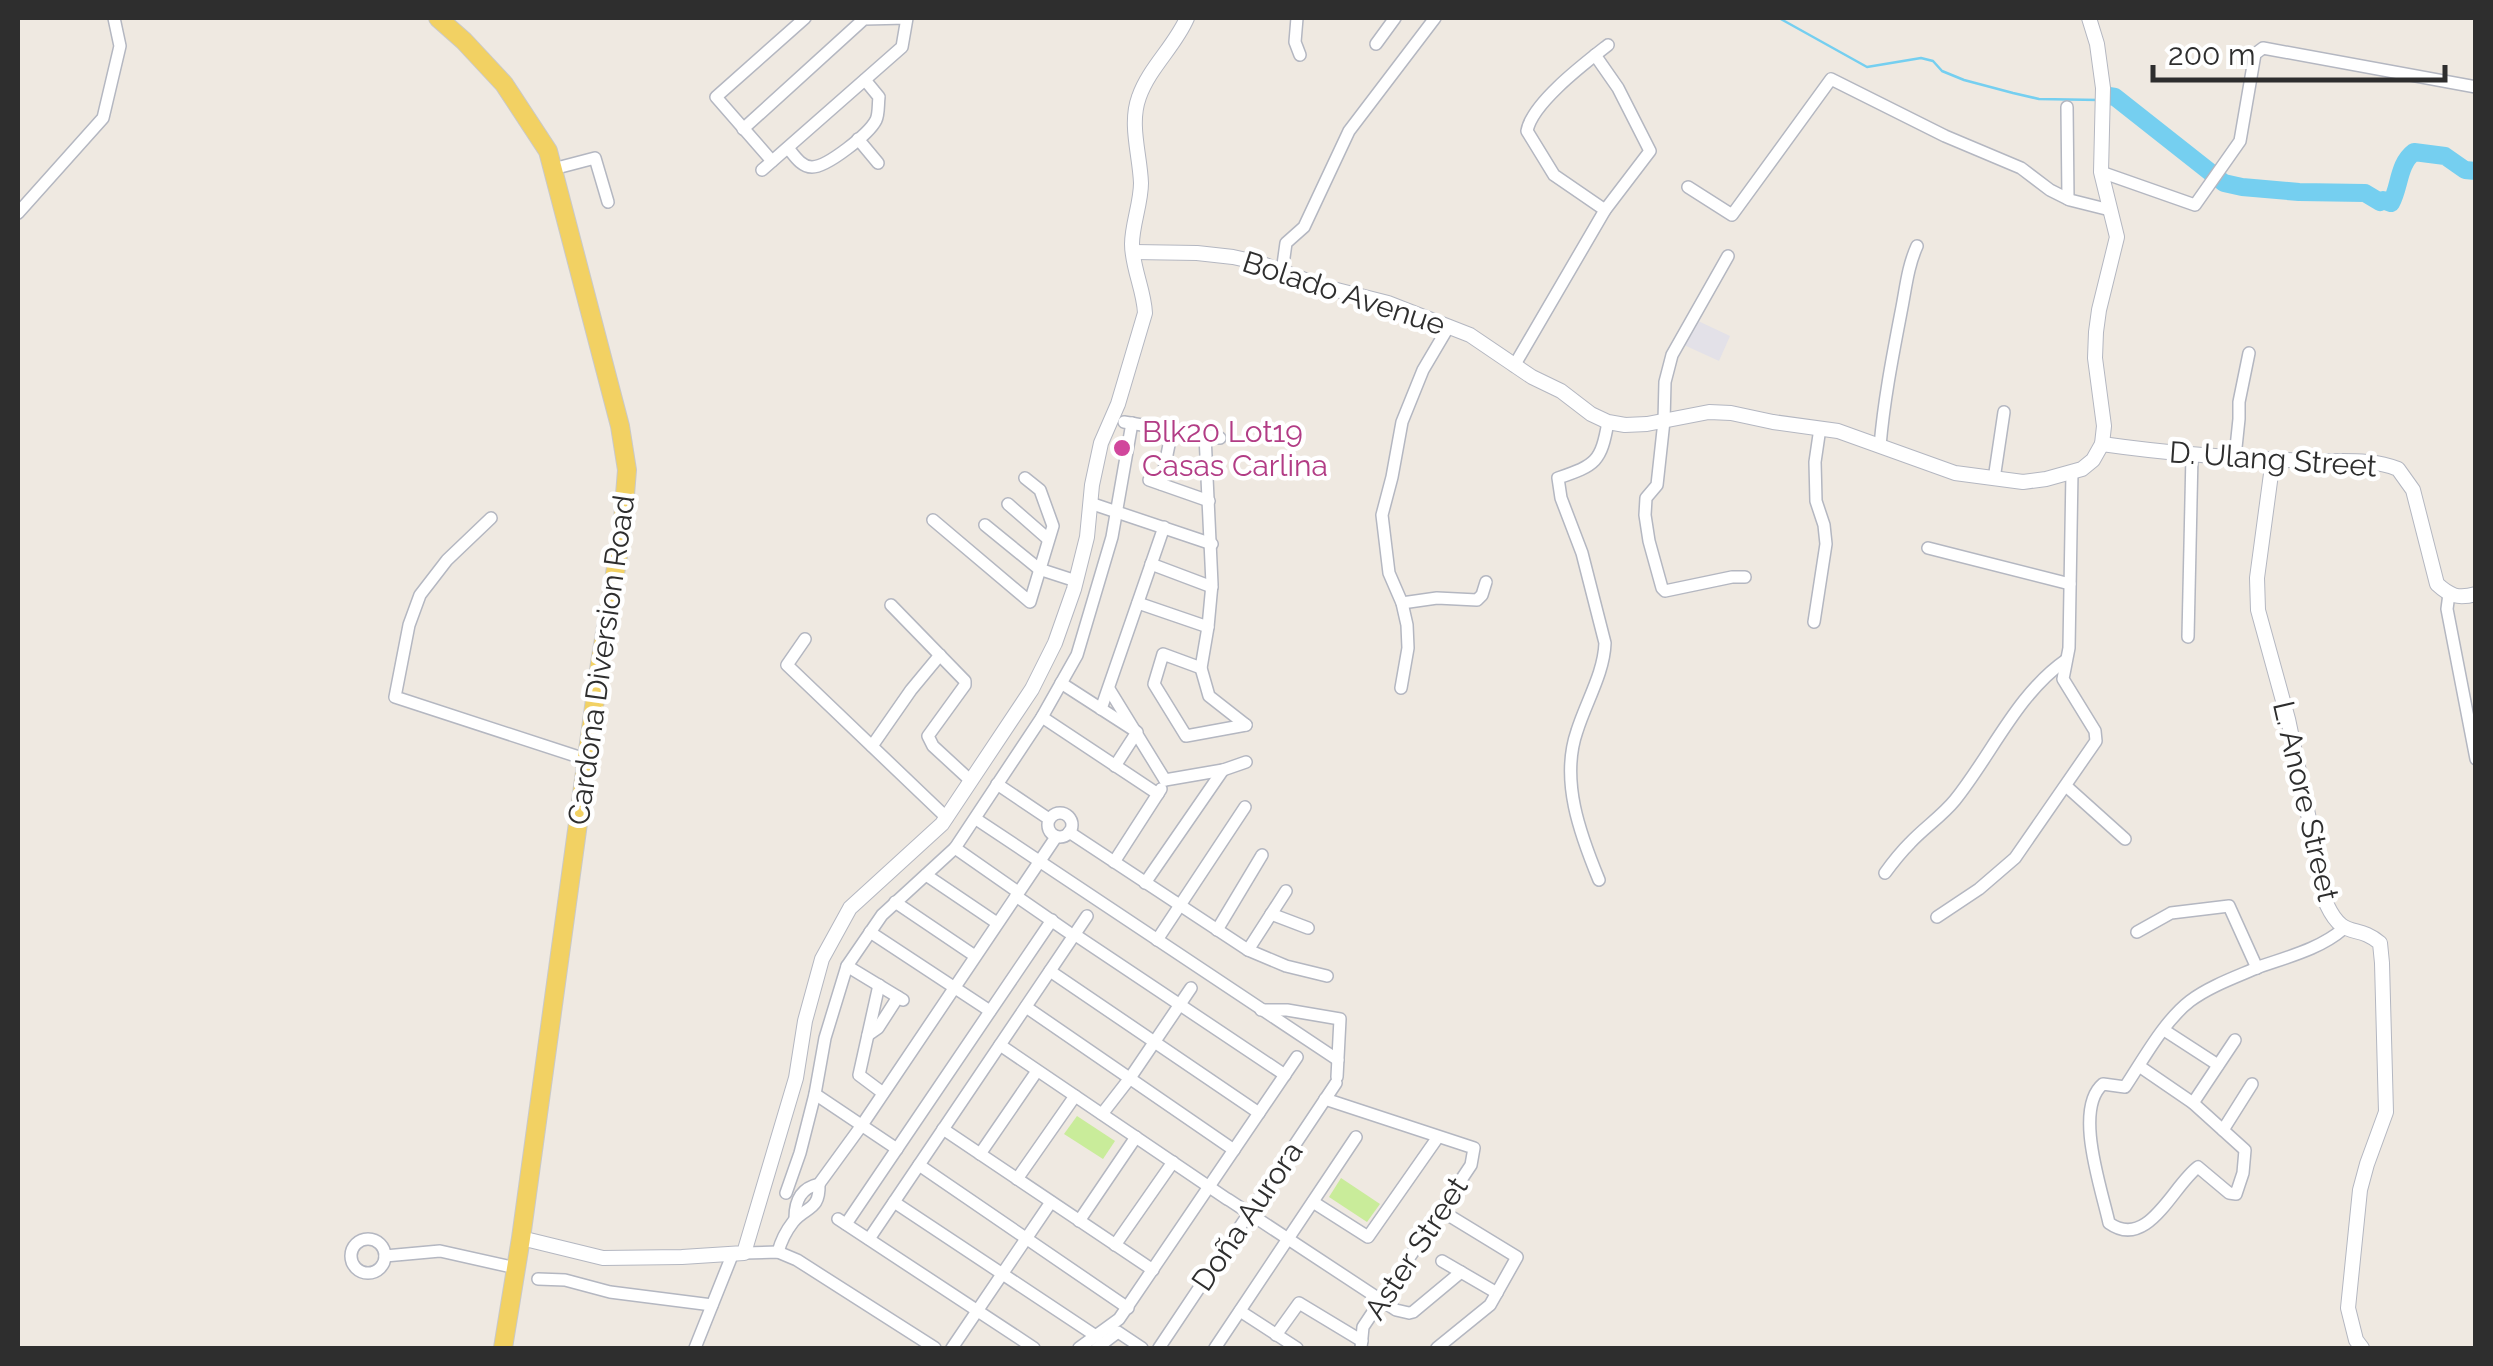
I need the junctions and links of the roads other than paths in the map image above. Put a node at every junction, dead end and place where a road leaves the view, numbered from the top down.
1 (114, 18) edge
2 (438, 18) edge
3 (805, 18) edge
4 (907, 18) edge
5 (1187, 18) edge
6 (1297, 18) edge
7 (1435, 18) edge
8 (2089, 18) edge
9 (1389, 19) edge
10 (1376, 44) dead end
11 (1608, 45) dead end
12 (1300, 55) dead end
13 (1595, 55) junction
14 (865, 80) junction
15 (2476, 87) edge
16 (2067, 106) dead end
17 (743, 129) junction
18 (858, 138) junction
19 (788, 148) junction
20 (878, 163) dead end
21 (553, 169) junction
22 (2101, 172) junction
23 (1688, 187) dead end
24 (2068, 199) junction
25 (608, 202) dead end
26 (1605, 210) junction
27 (2110, 210) junction
28 (18, 213) edge
29 (1917, 246) dead end
30 (1134, 252) junction
31 (1728, 256) dead end
32 (1282, 272) junction
33 (1449, 326) junction
34 (2250, 354) dead end
35 (1514, 366) junction
36 (2004, 412) dead end
37 (1608, 422) junction
38 (1664, 422) junction
39 (1820, 428) junction
40 (1172, 430) junction
41 (1205, 436) junction
42 (1220, 438) dead end
43 (2102, 444) junction
44 (1880, 446) junction
45 (2192, 455) junction
46 (2234, 457) junction
47 (2273, 459) junction
48 (2072, 472) junction
49 (1024, 478) dead end
50 (1994, 479) junction
51 (1209, 501) junction
52 (1090, 503) junction
53 (1008, 504) dead end
54 (1116, 510) junction
55 (491, 518) dead end
56 (933, 520) dead end
57 (985, 525) dead end
58 (1164, 526) junction
59 (1048, 539) junction
60 (1212, 544) junction
61 (1928, 548) dead end
62 (1151, 564) junction
63 (1038, 569) junction
64 (1745, 578) dead end
65 (1076, 581) junction
66 (1486, 582) dead end
67 (2070, 584) junction
68 (1212, 586) junction
69 (2448, 594) junction
70 (2476, 594) edge
71 (1138, 603) junction
72 (1402, 603) junction
73 (891, 605) dead end
74 (1814, 622) dead end
75 (1208, 627) junction
76 (2188, 637) dead end
77 (804, 639) dead end
78 (940, 655) junction
79 (2066, 660) junction
80 (1201, 668) junction
81 (1061, 683) junction
82 (1401, 688) dead end
83 (1109, 689) junction
84 (1209, 696) junction
85 (1101, 708) junction
86 (1042, 717) junction
87 (1227, 729) junction
88 (1137, 732) junction
89 (872, 746) junction
90 (2476, 759) edge
91 (588, 760) junction
92 (1246, 762) dead end
93 (1115, 766) junction
94 (1223, 770) junction
95 (1165, 780) junction
96 (971, 781) junction
97 (998, 784) junction
98 (2066, 786) junction
99 (1158, 794) junction
100 (1245, 807) dead end
101 (946, 818) junction
102 (976, 819) junction
103 (1049, 819) junction
104 (1069, 832) junction
105 (1056, 836) junction
106 (2125, 838) dead end
107 (955, 848) junction
108 (1262, 855) dead end
109 (1039, 861) junction
110 (1114, 862) junction
111 (1885, 872) dead end
112 (926, 875) junction
113 (1599, 880) dead end
114 (1146, 883) junction
115 (1286, 891) dead end
116 (1017, 894) junction
117 (895, 902) junction
118 (1180, 906) junction
119 (1271, 914) junction
120 (1087, 916) dead end
121 (1938, 917) dead end
122 (1052, 920) junction
123 (998, 923) junction
124 (1308, 928) dead end
125 (2343, 929) junction
126 (1217, 930) junction
127 (870, 932) junction
128 (2136, 932) dead end
129 (1071, 933) junction
130 (1158, 940) junction
131 (1248, 950) junction
132 (976, 956) junction
133 (848, 966) junction
134 (2256, 968) junction
135 (1050, 971) junction
136 (1327, 976) dead end
137 (879, 985) junction
138 (954, 988) junction
139 (1192, 988) dead end
140 (1180, 1005) junction
141 (1026, 1007) junction
142 (1261, 1010) junction
143 (990, 1011) junction
144 (2164, 1030) junction
145 (868, 1034) junction
146 (2236, 1040) dead end
147 (1154, 1042) junction
148 (1000, 1046) junction
149 (1297, 1057) dead end
150 (1338, 1060) junction
151 (2218, 1065) junction
152 (2139, 1066) junction
153 (1038, 1071) junction
154 (1285, 1076) junction
155 (1130, 1078) junction
156 (2252, 1084) dead end
157 (883, 1093) junction
158 (815, 1094) junction
159 (1074, 1096) junction
160 (1325, 1100) junction
161 (2194, 1103) junction
162 (1259, 1113) junction
163 (1102, 1114) junction
164 (862, 1125) junction
165 (943, 1129) junction
166 (2223, 1130) junction
167 (1438, 1136) junction
168 (1136, 1137) junction
169 (1356, 1137) dead end
170 (896, 1149) junction
171 (1234, 1150) junction
172 (980, 1154) junction
173 (1172, 1162) junction
174 (919, 1165) junction
175 (1018, 1180) junction
176 (1210, 1186) junction
177 (786, 1192) dead end
178 (894, 1202) junction
179 (1050, 1202) junction
180 (1313, 1202) junction
181 (1440, 1210) junction
182 (1249, 1213) junction
183 (1079, 1221) junction
184 (521, 1238) junction
185 (1026, 1238) junction
186 (1288, 1239) junction
187 (869, 1240) junction
188 (1116, 1246) junction
189 (778, 1252) junction
190 (738, 1253) junction
191 (385, 1256) dead end
192 (1442, 1261) dead end
193 (516, 1268) junction
194 (1153, 1270) junction
195 (1462, 1272) junction
196 (1002, 1274) junction
197 (538, 1279) dead end
198 (1497, 1294) junction
199 (1380, 1300) junction
200 (712, 1305) junction
201 (1128, 1308) junction
202 (978, 1311) junction
203 (1240, 1311) junction
204 (1276, 1334) junction
205 (1097, 1342) edge
206 (1361, 1345) edge
207 (1218, 1347) edge
208 (503, 1348) edge
209 (695, 1348) edge
210 (935, 1348) edge
211 (952, 1348) edge
212 (1034, 1348) edge
213 (1079, 1348) edge
214 (1142, 1348) edge
215 (1159, 1348) edge
216 (1297, 1348) edge
217 (1437, 1348) edge
218 (2362, 1348) edge

1 - 28 street
2 - 21 main road, Cardona Diversion Road
3 - 17 street
4 - 14 street
4 - 17 street
5 - 30 street
6 - 12 street
7 - 32 street
8 - 22 street
9 - 10 street
11 - 13 street
13 - 26 street
13 - 26 street
14 - 18 street
14 - 19 street
15 - 22 street
16 - 24 street
17 - 19 street
18 - 19 street
18 - 20 street
21 - 25 street
21 - 91 main road, Cardona Diversion Road
22 - 27 street
23 - 24 street
24 - 27 street
26 - 35 street
27 - 43 street
29 - 44 street
30 - 32 street, Bolado Avenue
30 - 52 street
31 - 38 street
32 - 33 street, Bolado Avenue
33 - 35 street, Bolado Avenue
33 - 72 street
34 - 46 street
35 - 37 street, Bolado Avenue
36 - 50 street
37 - 38 street
37 - 113 street
38 - 39 street
38 - 64 street
39 - 44 street
39 - 74 street
40 - 41 street
40 - 51 street
40 - 54 street
41 - 42 street
41 - 51 street
43 - 45 street, D. Ulang Street
43 - 48 street
44 - 50 street
45 - 46 street, D. Ulang Street
45 - 76 street
46 - 47 street, D. Ulang Street
47 - 69 street, D. Ulang Street
47 - 125 street, L. Anore Street
48 - 50 street
48 - 67 street
49 - 59 street
51 - 60 street
52 - 54 street
52 - 65 street
53 - 59 street
54 - 58 street
54 - 81 street
55 - 91 street
56 - 63 street
57 - 63 street
58 - 60 street
58 - 62 street
59 - 63 street
60 - 68 street
61 - 67 street
62 - 68 street
62 - 71 street
63 - 65 street
65 - 96 street
66 - 72 street
67 - 79 street
68 - 75 street
69 - 70 street
69 - 90 street
71 - 75 street
71 - 83 street
72 - 82 street
73 - 78 street
75 - 80 street
77 - 89 street
78 - 89 street
78 - 96 street
79 - 98 street
79 - 111 street
80 - 84 street
80 - 87 street
81 - 85 street
81 - 86 street
83 - 85 street
83 - 88 street
84 - 87 street
84 - 87 street
85 - 88 street
86 - 93 street
86 - 97 street
88 - 93 street
88 - 95 street
89 - 101 street
91 - 184 main road, Cardona Diversion Road
92 - 94 street
93 - 99 street
94 - 95 street
94 - 114 street
95 - 99 street
96 - 101 street
97 - 102 street
97 - 103 street
98 - 106 street
98 - 121 street
99 - 110 street
100 - 118 street
101 - 190 street
102 - 107 street
102 - 109 street
103 - 104 street
103 - 105 street
104 - 105 street
104 - 110 street
105 - 109 street
107 - 112 street
107 - 116 street
108 - 126 street
109 - 116 street
109 - 130 street
110 - 114 street
112 - 117 street
112 - 123 street
114 - 118 street
115 - 119 street
116 - 122 street
116 - 123 street
117 - 127 street
117 - 132 street
118 - 126 street
118 - 130 street
119 - 124 street
119 - 131 street
120 - 129 street
122 - 129 street
122 - 143 street
123 - 132 street
125 - 134 street
125 - 218 street, L. Anore Street
126 - 131 street
127 - 133 street
127 - 138 street
128 - 134 street
129 - 135 street
129 - 140 street
130 - 142 street
131 - 136 street
132 - 138 street
133 - 137 street
133 - 158 street
134 - 144 street
135 - 141 street
135 - 147 street
137 - 145 street
137 - 145 street
138 - 143 street
138 - 157 street
139 - 140 street
140 - 147 street
140 - 154 street
141 - 148 street
141 - 155 street
142 - 150 street
142 - 150 street
143 - 170 street
144 - 151 street
144 - 152 street
145 - 157 street
146 - 151 street
147 - 155 street
147 - 162 street
148 - 153 street
148 - 165 street
149 - 154 street
150 - 160 street, Doña Aurora
151 - 161 street
152 - 161 street
152 - 166 street
153 - 159 street
153 - 172 street
154 - 162 street
155 - 163 street
155 - 171 street
156 - 166 street
157 - 164 street
158 - 164 street
158 - 177 street
159 - 163 street
159 - 175 street
160 - 167 street
160 - 182 street, Doña Aurora
161 - 166 street
162 - 171 street
163 - 168 street
164 - 170 street
164 - 189 street
165 - 172 street
165 - 174 street
167 - 180 street
167 - 181 street, Aster Street
168 - 173 street
168 - 183 street
169 - 180 street
170 - 187 street
171 - 176 street
172 - 175 street
173 - 176 street
173 - 188 street
174 - 178 street
174 - 185 street
175 - 179 street
176 - 182 street
176 - 194 street
178 - 187 street
178 - 196 street
179 - 183 street
179 - 185 street
180 - 186 street
181 - 198 street
181 - 199 street, Aster Street
182 - 186 street
182 - 215 street, Doña Aurora
183 - 188 street
184 - 190 street
184 - 193 main road, Cardona Diversion Road
185 - 196 street
185 - 201 street
186 - 199 street
186 - 203 street
187 - 202 street
188 - 194 street
189 - 190 street
189 - 210 street
190 - 200 street
191 - 193 street
192 - 195 street
193 - 208 main road, Cardona Diversion Road
194 - 201 street
195 - 198 street
195 - 199 street
196 - 202 street
196 - 205 street
197 - 200 street
198 - 217 street
199 - 206 street, Aster Street
200 - 209 street
201 - 205 street
202 - 211 street
202 - 212 street
203 - 204 street
203 - 207 street
204 - 206 street
204 - 216 street
205 - 213 street
205 - 214 street

